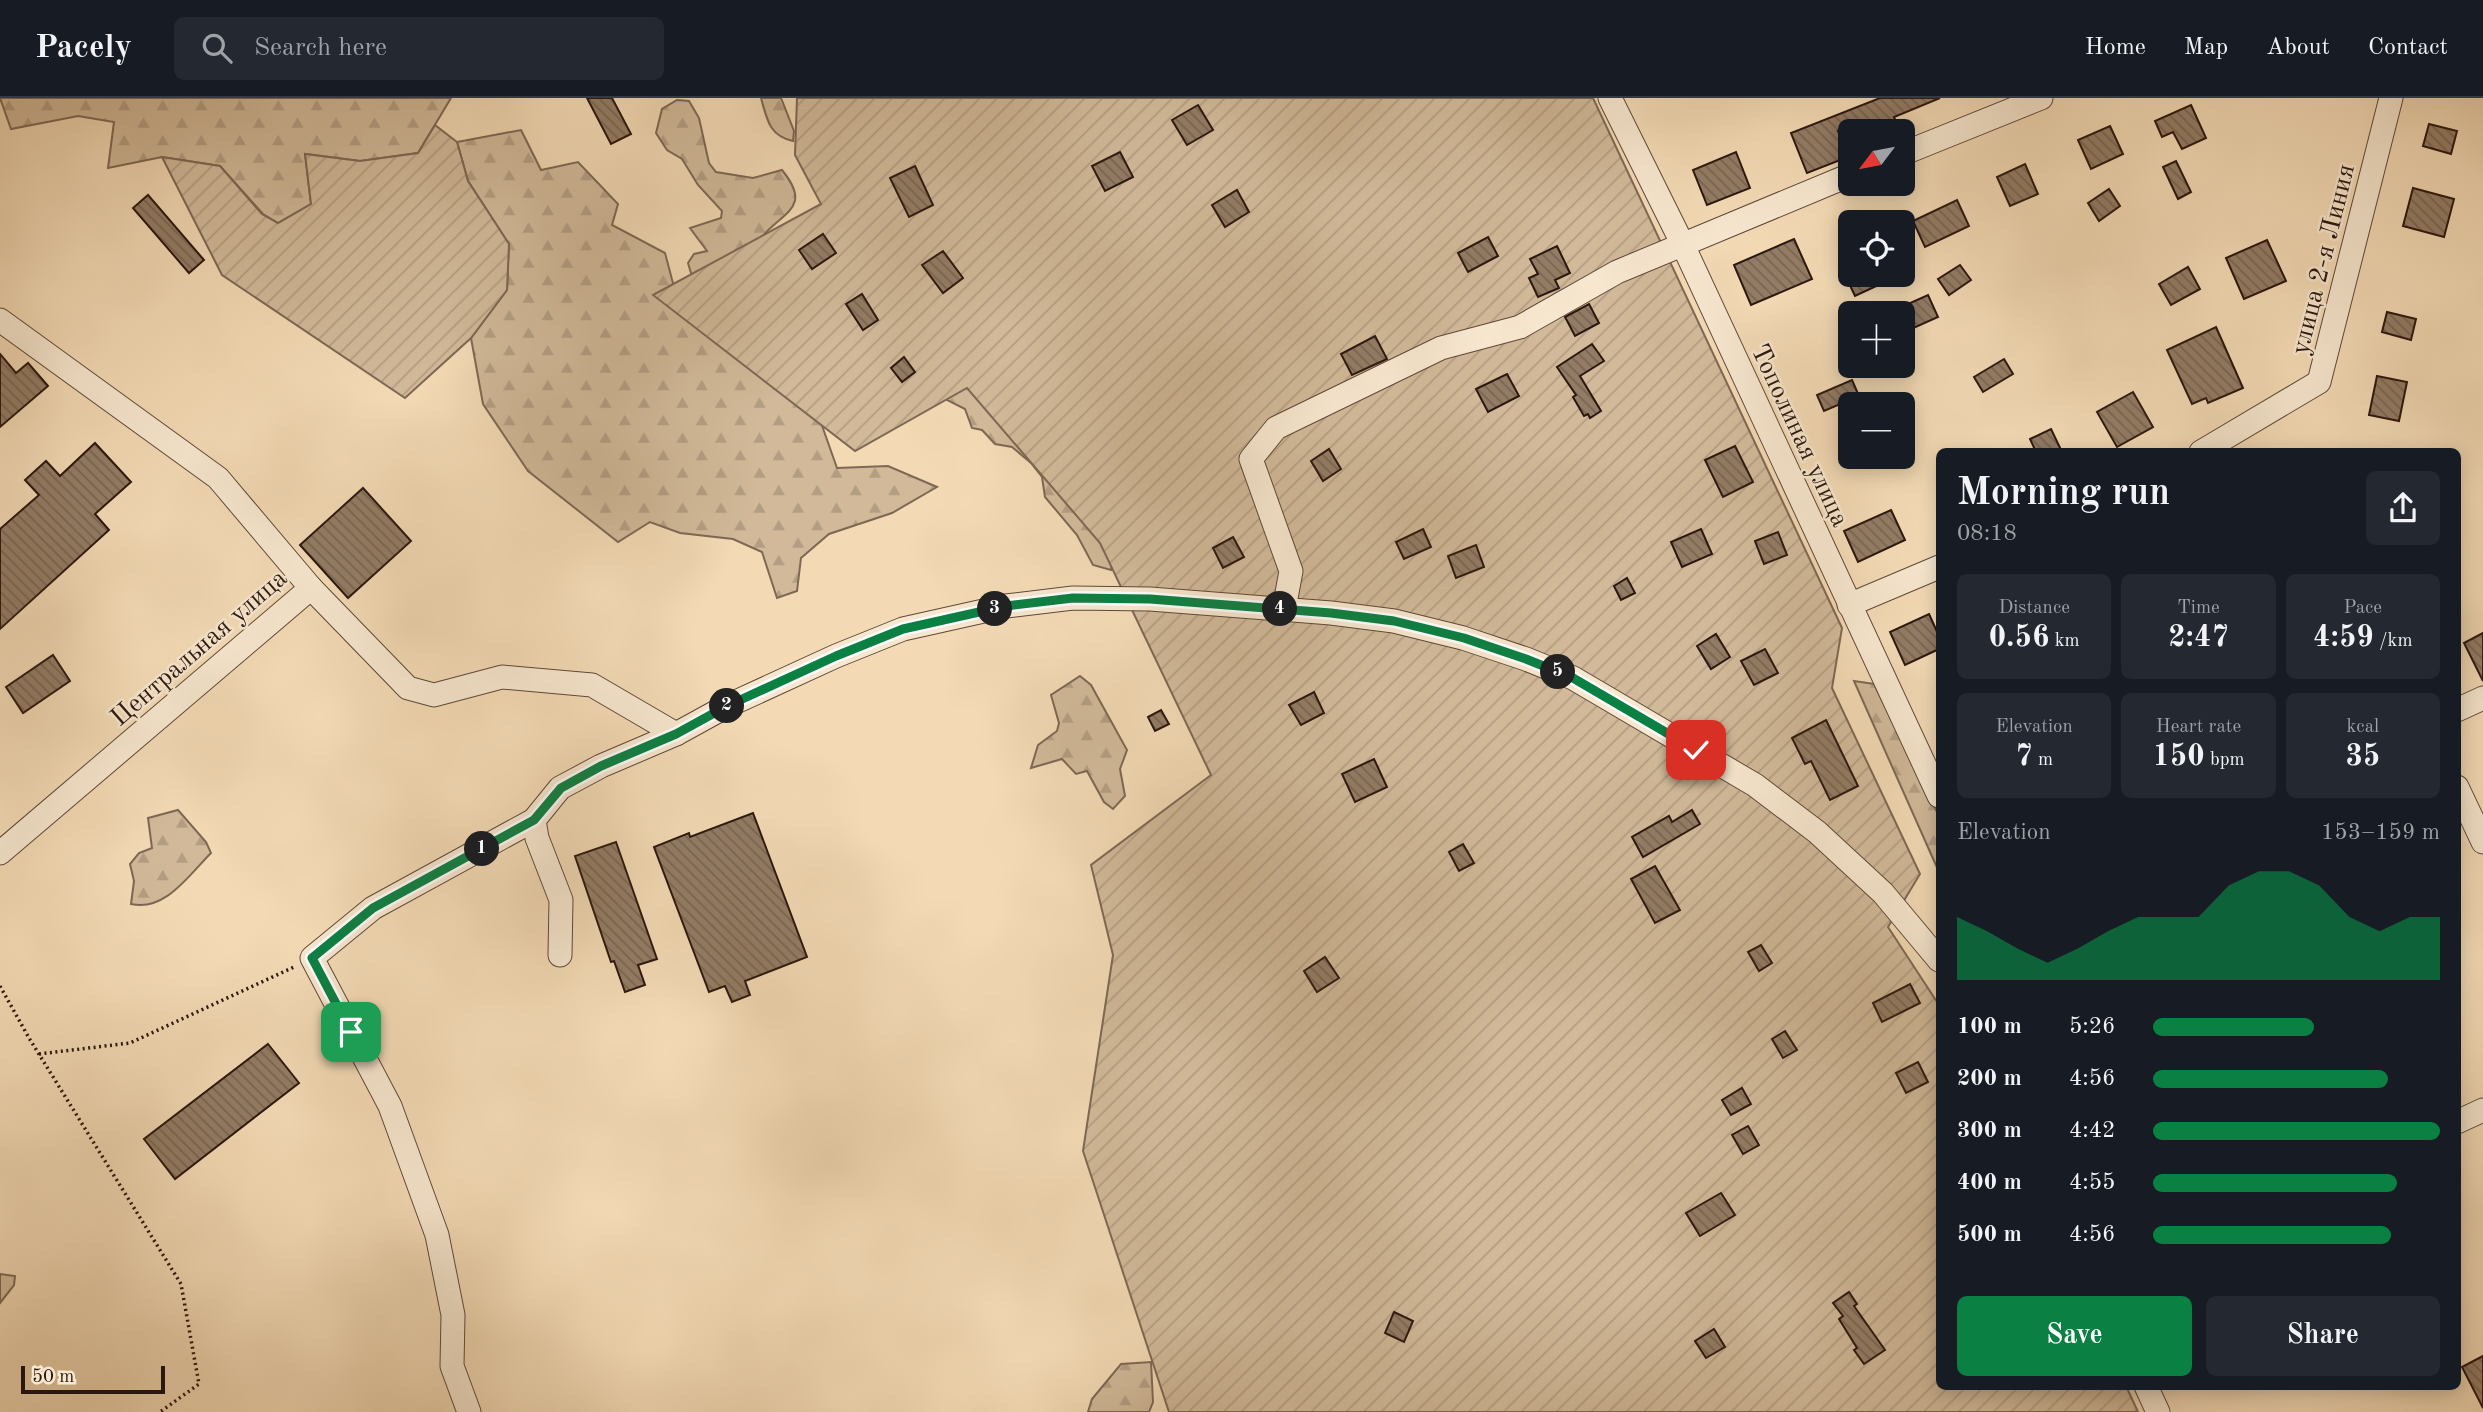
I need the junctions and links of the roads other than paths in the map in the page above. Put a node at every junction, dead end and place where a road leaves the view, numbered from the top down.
1 (1610, 98) edge
2 (2040, 98) edge
3 (2391, 98) edge
4 (1915, 149) edge
5 (1838, 180) edge
6 (1682, 243) junction
7 (0, 320) edge
8 (2208, 448) edge
9 (1936, 567) edge
10 (311, 588) junction
11 (1849, 605) junction
12 (1284, 609) junction
13 (2483, 698) edge
14 (2461, 708) edge
15 (676, 734) junction
16 (1936, 790) edge
17 (2461, 795) edge
18 (534, 820) junction
19 (2483, 842) edge
20 (0, 853) edge
21 (560, 955) dead end
22 (1936, 956) edge
23 (2483, 1110) edge
24 (2461, 1120) edge
25 (2149, 1390) edge
26 (470, 1412) edge
27 (2158, 1412) edge

1 - 6 street, Тополиная улица
2 - 4 street
3 - 8 street, улица 2-я Линия
5 - 6 street
6 - 11 street, Тополиная улица
6 - 12 street
7 - 10 street, Центральная улица
9 - 11 street
10 - 15 street
10 - 20 street, Центральная улица
11 - 16 street, Тополиная улица
12 - 15 street
12 - 22 street
13 - 14 street
15 - 18 street
17 - 19 street
18 - 21 street
18 - 26 street
23 - 24 street
25 - 27 street

